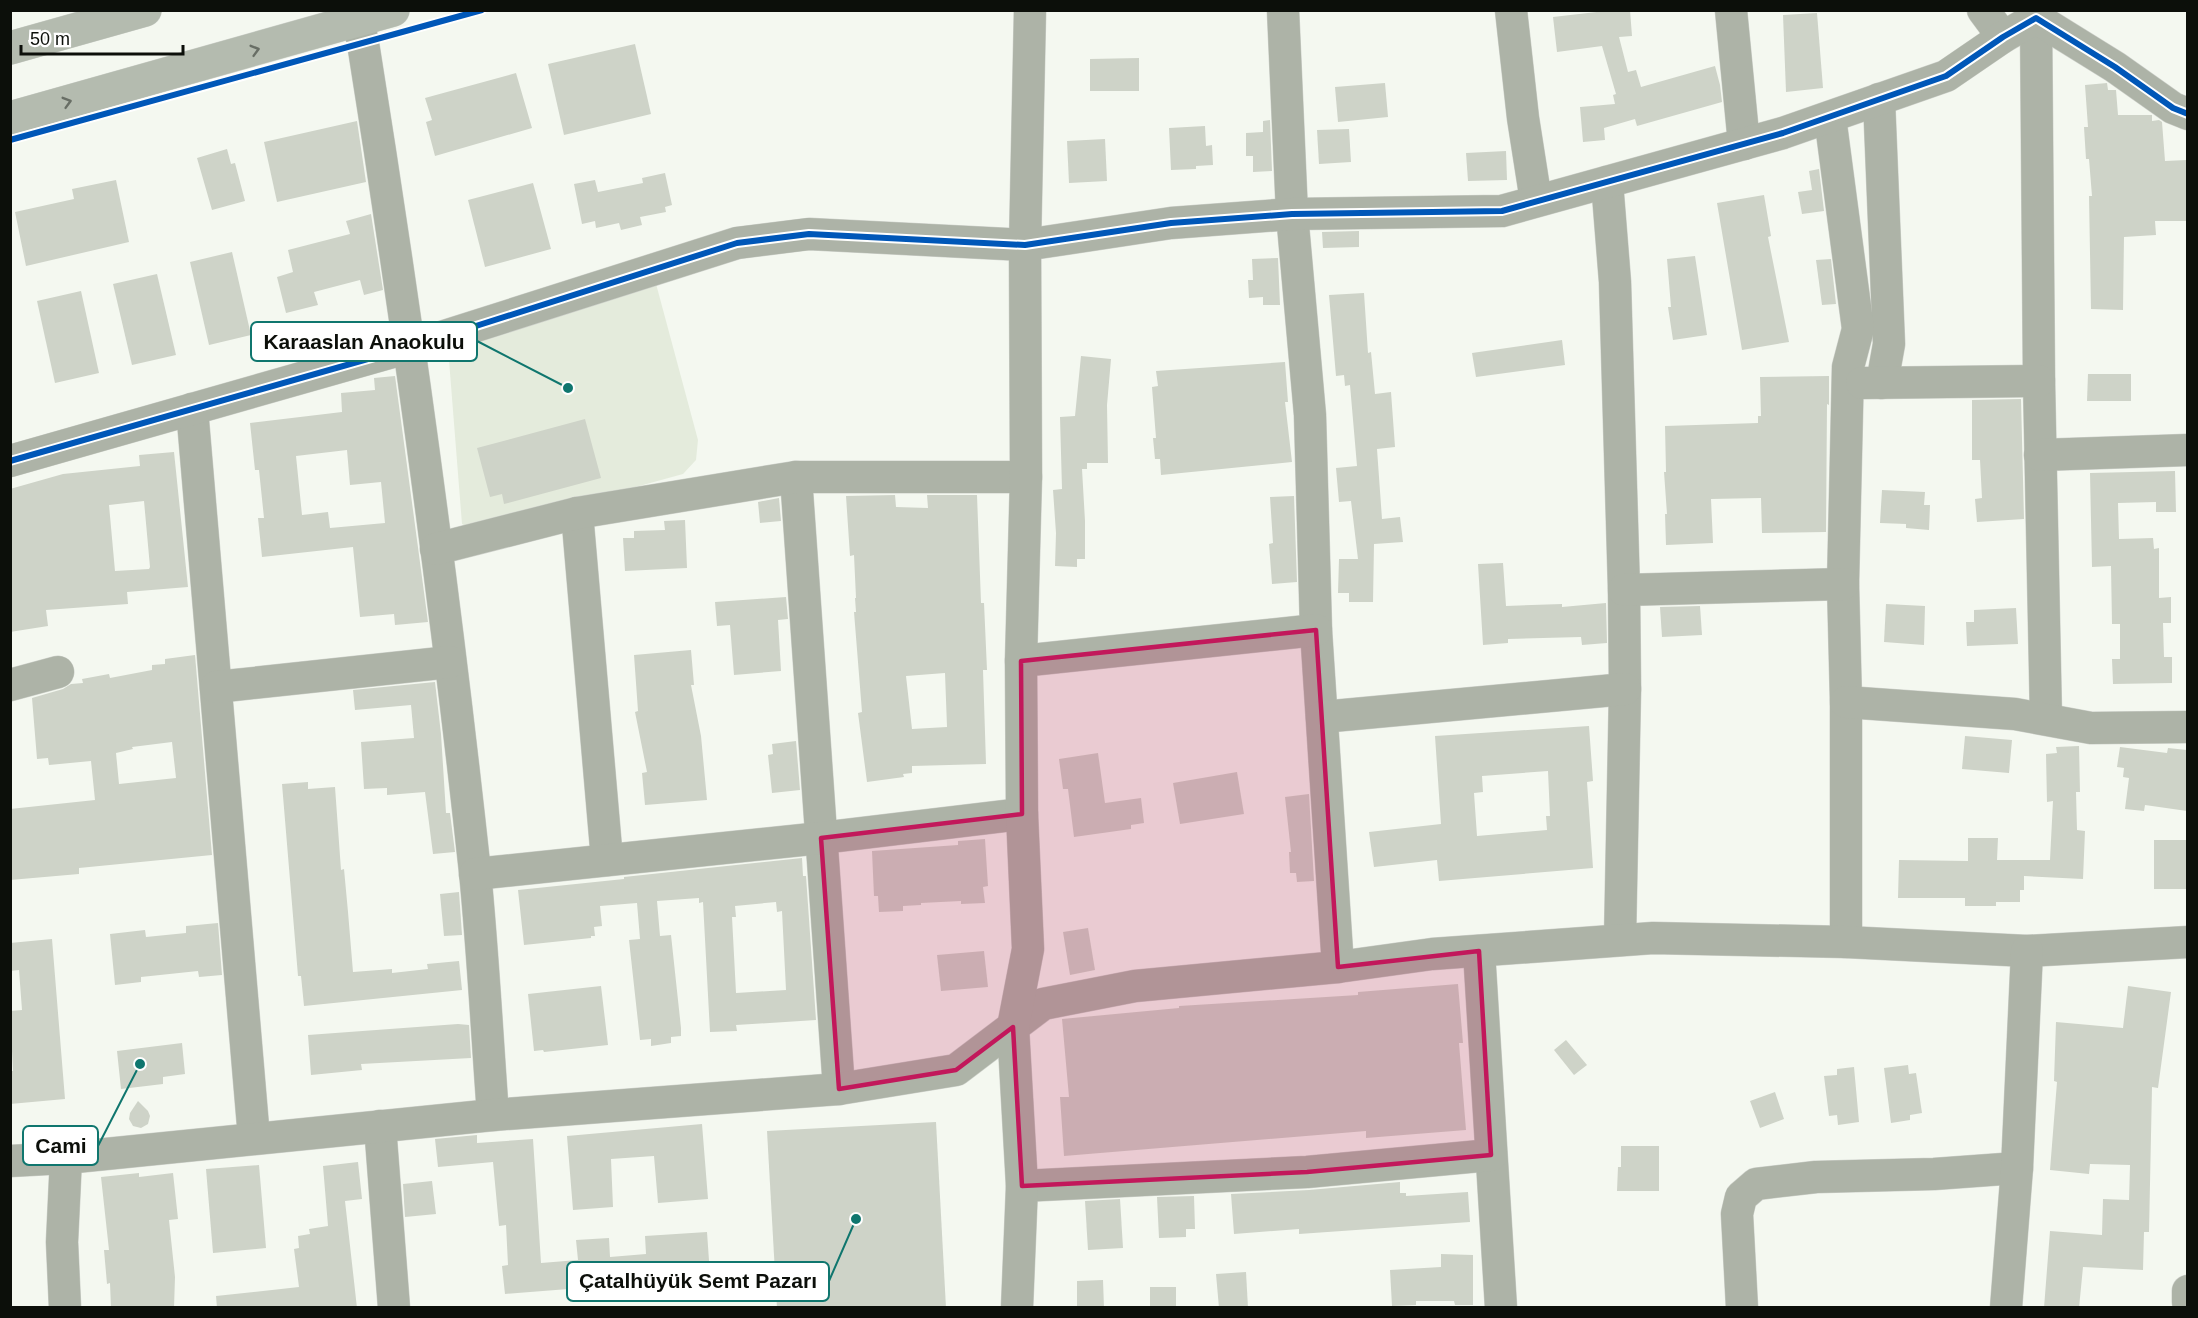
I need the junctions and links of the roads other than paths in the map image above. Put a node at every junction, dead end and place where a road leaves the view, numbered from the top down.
1 (146, 10) edge
2 (393, 10) edge
3 (1030, 10) edge
4 (1283, 10) edge
5 (1511, 10) edge
6 (1731, 10) edge
7 (1983, 10) edge
8 (2038, 14) edge
9 (358, 20) junction
10 (2003, 37) junction
11 (10, 48) edge
12 (1879, 99) junction
13 (2187, 114) edge
14 (1830, 117) junction
15 (10, 118) edge
16 (1744, 144) junction
17 (1608, 182) junction
18 (1536, 201) junction
19 (1292, 214) junction
20 (1024, 245) junction
21 (410, 347) junction
22 (2039, 381) junction
23 (1850, 383) junction
24 (1882, 383) junction
25 (192, 409) junction
26 (2187, 450) edge
27 (2040, 455) junction
28 (10, 461) edge
29 (796, 477) junction
30 (1026, 477) junction
31 (577, 513) junction
32 (436, 549) junction
33 (1843, 584) junction
34 (1624, 590) junction
35 (1316, 630) junction
36 (1021, 661) junction
37 (450, 662) junction
38 (58, 672) dead end
39 (10, 685) edge
40 (216, 687) junction
41 (1625, 689) junction
42 (1846, 702) junction
43 (1323, 717) junction
44 (2046, 719) junction
45 (2187, 727) edge
46 (1022, 814) junction
47 (821, 838) junction
48 (607, 861) junction
49 (475, 874) junction
50 (1620, 940) junction
51 (1846, 942) junction
52 (2187, 942) edge
53 (1479, 951) junction
54 (2027, 951) junction
55 (1338, 967) junction
56 (1013, 1027) junction
57 (839, 1089) junction
58 (493, 1115) junction
59 (380, 1126) junction
60 (254, 1138) junction
61 (1491, 1155) junction
62 (66, 1158) junction
63 (10, 1161) edge
64 (2017, 1168) junction
65 (1022, 1186) junction
66 (2187, 1291) edge
67 (2187, 1302) edge
68 (65, 1308) edge
69 (394, 1308) edge
70 (1017, 1308) edge
71 (1501, 1308) edge
72 (1742, 1308) edge
73 (2006, 1308) edge

1 - 11 highway
2 - 9 highway
3 - 20 street
4 - 19 street
5 - 18 street
6 - 16 street
7 - 10 street
8 - 10 street
8 - 13 street
8 - 22 street
15 -> 9 highway
9 - 21 street
10 - 12 street
12 - 14 street
12 - 24 street
14 - 16 street
14 - 23 street
16 - 17 street
17 - 18 street
17 - 34 street
18 - 19 street
19 - 20 street
19 - 35 street
20 - 21 street
20 - 30 street
21 - 25 street
21 - 32 street
22 - 24 street
22 - 27 street
23 - 24 street
23 - 33 street
25 - 28 street
25 - 40 street
26 - 27 street
27 - 44 street
29 - 30 street
29 - 31 street
29 - 47 street
30 - 36 street
31 - 32 street
31 - 48 street
32 - 37 street
33 - 34 street
33 - 42 street
34 - 41 street
35 - 36 street
35 - 43 street
36 - 46 street
37 - 40 street
37 - 49 street
38 - 39 street
40 - 60 street
41 - 43 street
41 - 50 street
42 - 44 street
42 - 51 street
43 - 55 street
44 - 45 street
46 - 47 street
46 - 56 street
47 - 48 street
47 - 57 street
48 - 49 street
49 - 58 street
50 - 51 street
50 - 53 street
51 - 54 street
52 - 54 street
53 - 55 street
53 - 61 street
54 - 64 street
55 - 56 street
56 - 57 street
56 - 65 street
57 - 58 street
58 - 59 street
59 - 60 street
59 - 69 street
60 - 62 street
61 - 65 street
61 - 71 street
62 - 63 street
62 - 68 street
64 - 72 street
64 - 73 street
65 - 70 street
66 - 67 street

